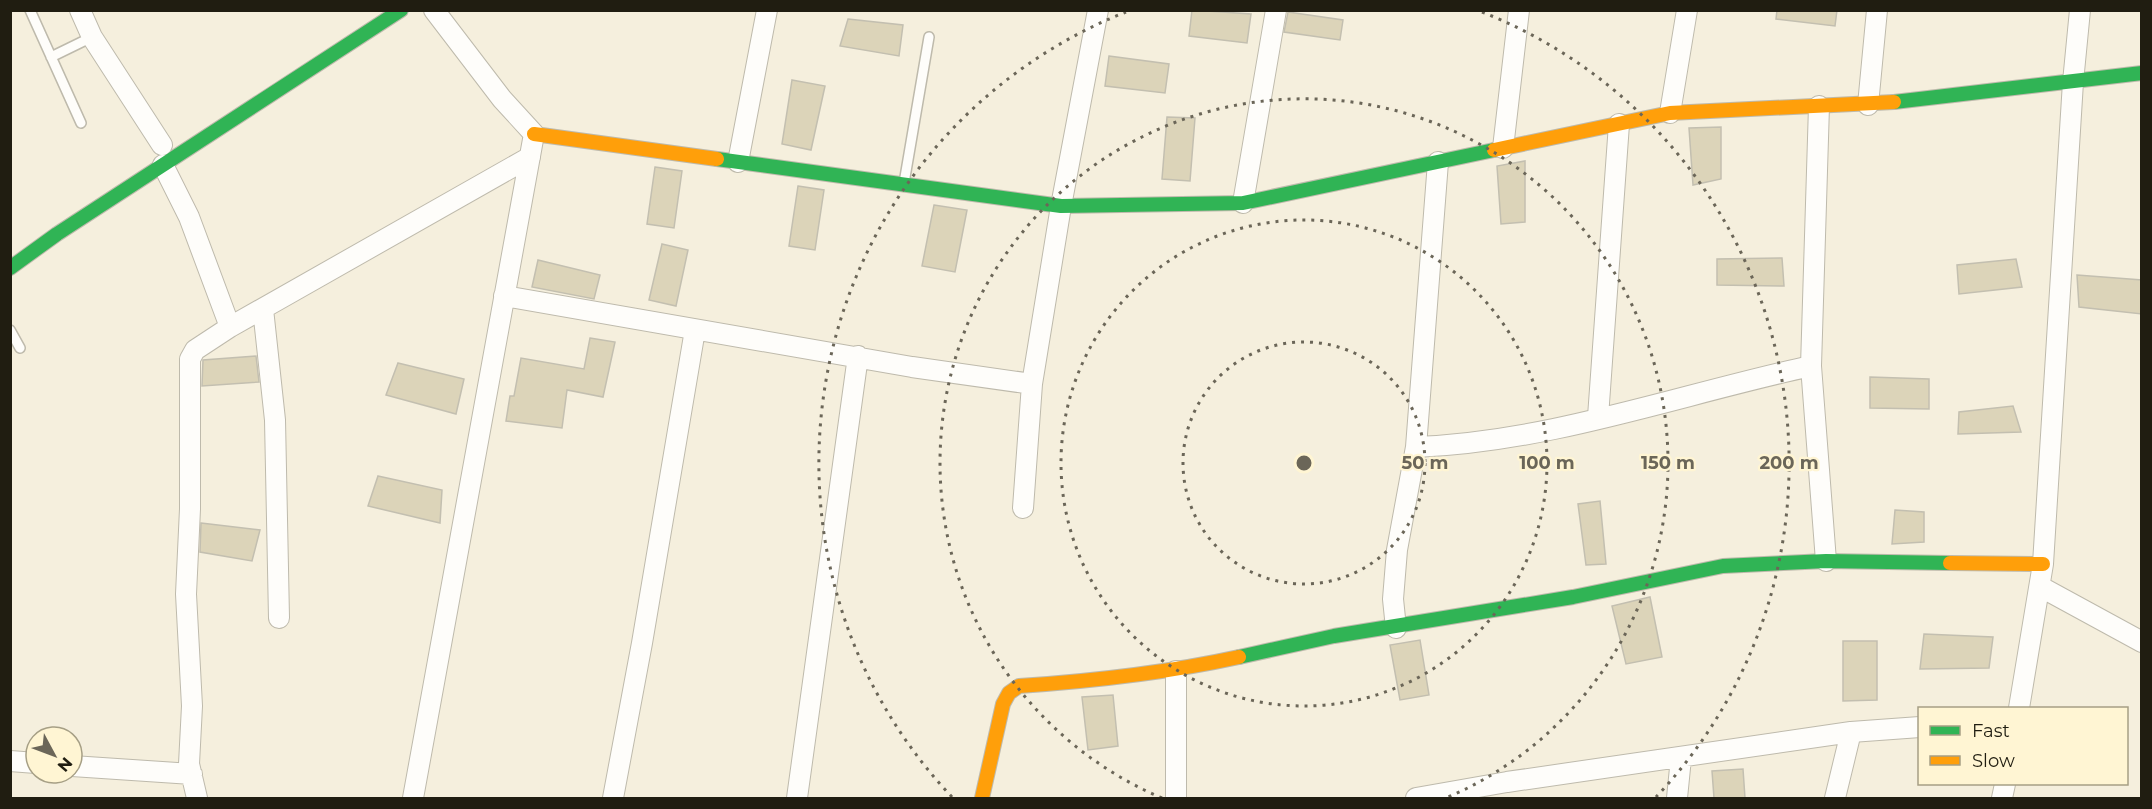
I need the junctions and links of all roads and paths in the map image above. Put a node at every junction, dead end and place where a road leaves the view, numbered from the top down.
1 (30, 10) edge
2 (80, 10) edge
3 (401, 10) edge
4 (434, 10) edge
5 (767, 10) edge
6 (1098, 10) edge
7 (1276, 10) edge
8 (1519, 10) edge
9 (1687, 10) edge
10 (1877, 10) edge
11 (2080, 10) edge
12 (92, 37) junction
13 (929, 37) dead end
14 (51, 57) junction
15 (2142, 73) edge
16 (2073, 82) junction
17 (1869, 105) junction
18 (1819, 106) junction
19 (1670, 113) junction
20 (81, 123) dead end
21 (1619, 124) junction
22 (534, 134) junction
23 (1503, 148) junction
24 (162, 150) junction
25 (530, 157) junction
26 (738, 162) junction
27 (1438, 162) junction
28 (904, 184) junction
29 (1243, 203) junction
30 (1061, 206) junction
31 (10, 268) edge
32 (504, 296) junction
33 (263, 309) junction
34 (230, 327) junction
35 (10, 330) edge
36 (695, 330) junction
37 (20, 348) dead end
38 (858, 356) junction
39 (1811, 366) junction
40 (1032, 384) junction
41 (1598, 417) junction
42 (1416, 447) junction
43 (1023, 508) dead end
44 (1826, 561) junction
45 (2043, 564) junction
46 (2040, 587) junction
47 (279, 618) dead end
48 (1396, 628) junction
49 (2142, 642) edge
50 (1176, 671) junction
51 (2019, 707) edge
52 (1918, 727) edge
53 (1851, 732) junction
54 (1682, 758) junction
55 (84, 767) edge
56 (192, 774) junction
57 (1510, 790) edge
58 (197, 798) edge
59 (412, 798) edge
60 (613, 798) edge
61 (797, 798) edge
62 (982, 798) edge
63 (1176, 798) edge
64 (1416, 798) edge
65 (1677, 798) edge
66 (1835, 798) edge

1 - 14 lane
2 - 12 street
3 - 24 street
4 - 22 street
5 - 26 street
6 - 30 street
7 - 29 street
8 - 23 street
9 - 19 street
10 - 17 street
11 - 16 street
12 - 14 lane
12 - 24 street
13 - 28 lane
14 - 20 lane
15 - 16 street
16 - 17 street
16 - 45 street
17 - 18 street
18 - 19 street
18 - 39 street
19 - 21 street
21 - 23 street
21 - 41 street
22 - 25 street
22 - 26 street
23 - 27 street
24 - 31 street
24 - 34 street
25 - 32 street
25 - 33 street
26 - 28 street
27 - 29 street
27 - 42 street
28 - 30 street
29 - 30 street
30 - 40 street
32 - 36 street
32 - 59 street
33 - 34 street
33 - 47 street
34 - 56 street
35 - 37 lane
36 - 38 street
36 - 60 street
38 - 40 street
38 - 61 street
39 - 41 street
39 - 44 street
40 - 43 street
41 - 42 street
42 - 48 street
44 - 45 street
44 - 48 street
45 - 46 street
46 - 49 street
46 - 51 street
48 - 50 street
50 - 62 street
50 - 63 street
52 - 53 street
53 - 54 street
53 - 66 street
54 - 57 street
54 - 65 street
55 - 56 street
56 - 58 street
57 - 64 street

